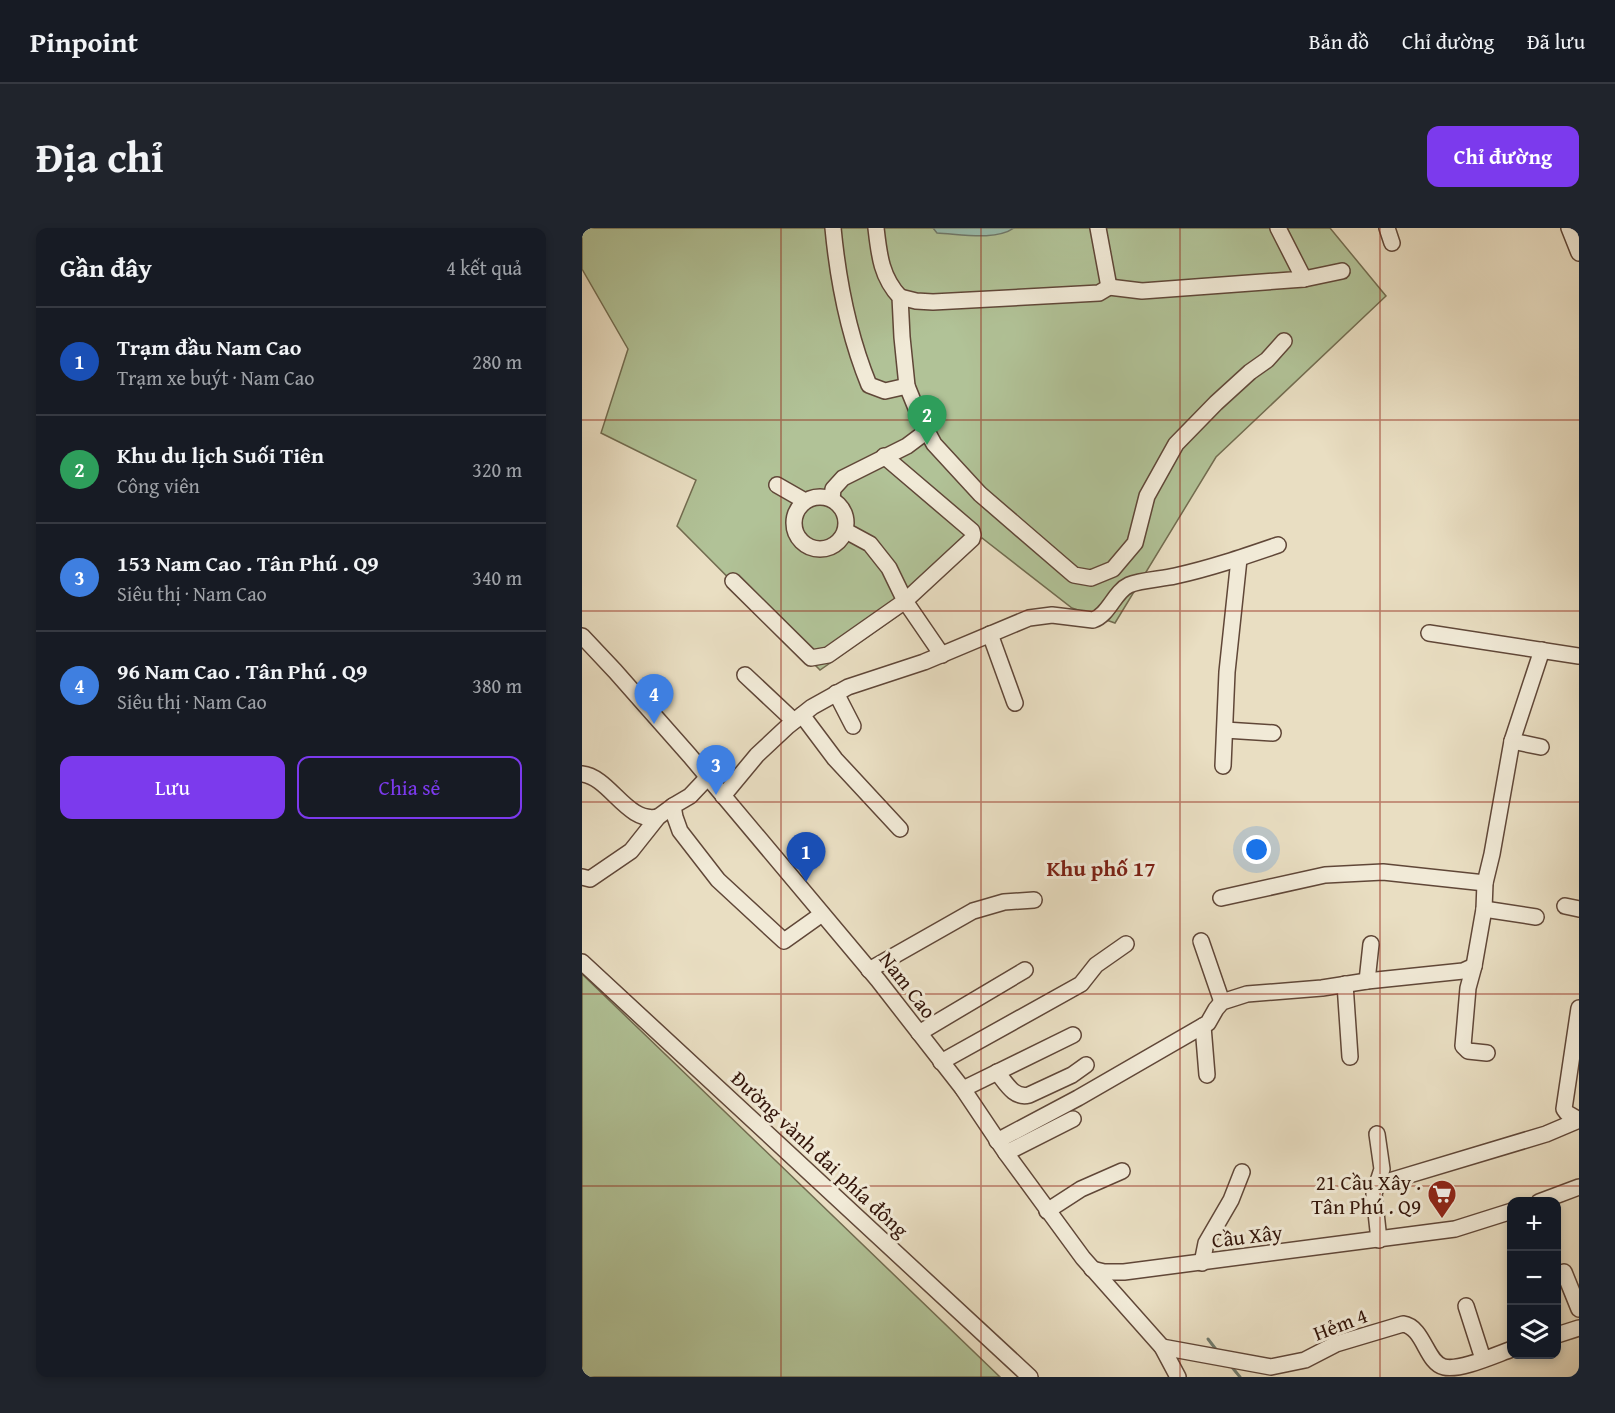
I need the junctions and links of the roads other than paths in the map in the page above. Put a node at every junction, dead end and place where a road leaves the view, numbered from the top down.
1 (833, 228) edge
2 (876, 228) edge
3 (1098, 228) edge
4 (1278, 228) edge
5 (1387, 228) edge
6 (1570, 231) edge
7 (1392, 243) dead end
8 (1579, 254) edge
9 (1342, 271) dead end
10 (1304, 279) junction
11 (1109, 287) junction
12 (900, 297) junction
13 (1284, 341) dead end
14 (907, 386) junction
15 (927, 431) junction
16 (884, 456) junction
17 (777, 485) dead end
18 (832, 499) junction
19 (805, 501) junction
20 (846, 531) junction
21 (1278, 545) dead end
22 (1239, 559) junction
23 (733, 581) dead end
24 (905, 601) junction
25 (1429, 633) dead end
26 (990, 634) junction
27 (582, 636) edge
28 (1542, 650) junction
29 (942, 655) junction
30 (1579, 656) edge
31 (745, 675) dead end
32 (836, 693) junction
33 (1015, 703) dead end
34 (798, 718) junction
35 (853, 726) dead end
36 (1225, 730) junction
37 (1273, 733) dead end
38 (1512, 741) junction
39 (1541, 747) dead end
40 (1223, 766) dead end
41 (582, 774) edge
42 (708, 777) junction
43 (600, 795) dead end
44 (723, 796) junction
45 (618, 798) junction
46 (673, 806) junction
47 (658, 817) junction
48 (900, 829) dead end
49 (582, 877) edge
50 (1485, 883) junction
51 (1221, 898) dead end
52 (1034, 900) dead end
53 (1484, 909) junction
54 (822, 914) junction
55 (1536, 917) dead end
56 (1201, 941) dead end
57 (1126, 944) dead end
58 (1371, 944) dead end
59 (582, 962) edge
60 (1474, 966) junction
61 (869, 970) junction
62 (1025, 970) dead end
63 (1367, 981) junction
64 (1345, 984) junction
65 (1222, 1002) junction
66 (1579, 1008) edge
67 (1203, 1026) junction
68 (919, 1033) junction
69 (1073, 1035) dead end
70 (1487, 1053) dead end
71 (1350, 1057) dead end
72 (941, 1062) junction
73 (1086, 1065) dead end
74 (997, 1072) junction
75 (1207, 1075) dead end
76 (963, 1089) junction
77 (1073, 1119) dead end
78 (1579, 1120) edge
79 (1377, 1134) dead end
80 (1002, 1147) junction
81 (1122, 1171) dead end
82 (1242, 1172) dead end
83 (1376, 1185) junction
84 (1579, 1187) edge
85 (1552, 1197) edge
86 (1047, 1211) junction
87 (1507, 1213) edge
88 (1379, 1240) junction
89 (1202, 1263) junction
90 (1092, 1269) junction
91 (1564, 1272) dead end
92 (1466, 1306) dead end
93 (1579, 1309) edge
94 (1579, 1328) edge
95 (1561, 1334) edge
96 (1162, 1347) junction
97 (1507, 1351) edge
98 (1483, 1359) junction
99 (1274, 1372) edge
100 (1455, 1372) edge
101 (1030, 1377) edge
102 (1178, 1377) edge

1 - 14 street
2 - 12 street
3 - 11 street
4 - 10 street
5 - 7 street
6 - 8 street
9 - 10 street
10 - 11 street
11 - 12 street
12 - 14 street
13 - 15 street
14 - 15 street
15 - 16 street
16 - 18 street
16 - 24 street
17 - 19 street
18 - 19 street
18 - 20 street
19 - 20 street
20 - 24 street
21 - 22 street
22 - 26 street
22 - 36 street
23 - 24 street
24 - 29 street
25 - 28 street
26 - 29 street
26 - 33 street
27 - 42 street, Nam Cao
28 - 30 street
28 - 38 street
29 - 32 street
31 - 34 street
32 - 34 street
32 - 35 street
34 - 44 street
34 - 48 street
36 - 37 street
36 - 40 street
38 - 39 street
38 - 50 street
41 - 45 street
42 - 44 street, Nam Cao
42 - 46 street
43 - 45 street
44 - 54 street, Nam Cao
45 - 47 street
46 - 47 street
46 - 54 street
47 - 49 street
50 - 51 street
50 - 53 street
52 - 61 street
53 - 55 street
53 - 60 street
54 - 61 street, Nam Cao
56 - 65 street
57 - 72 street
58 - 63 street
59 - 101 street, Đường vành đai phía đông
60 - 63 street
60 - 70 street
61 - 68 street, Nam Cao
62 - 68 street
63 - 64 street
64 - 65 street
64 - 71 street
65 - 67 street
66 - 78 street
67 - 75 street
67 - 80 street
68 - 72 street, Nam Cao
69 - 74 street
72 - 76 street, Nam Cao
73 - 74 street
74 - 76 street
76 - 80 street, Nam Cao
77 - 80 street
78 - 83 street
79 - 83 street
80 - 86 street, Nam Cao
81 - 86 street
82 - 89 street
83 - 88 street
84 - 85 street
86 - 90 street, Nam Cao
87 - 88 street, Cầu Xây
88 - 89 street, Cầu Xây
89 - 90 street, Cầu Xây
90 - 96 street, Nam Cao
91 - 93 street
92 - 98 street
94 - 95 street
96 - 99 street, Hẻm 4
96 - 102 street, Nam Cao
97 - 98 street, Hẻm 4
98 - 100 street, Hẻm 4
99 - 100 street, Hẻm 4

